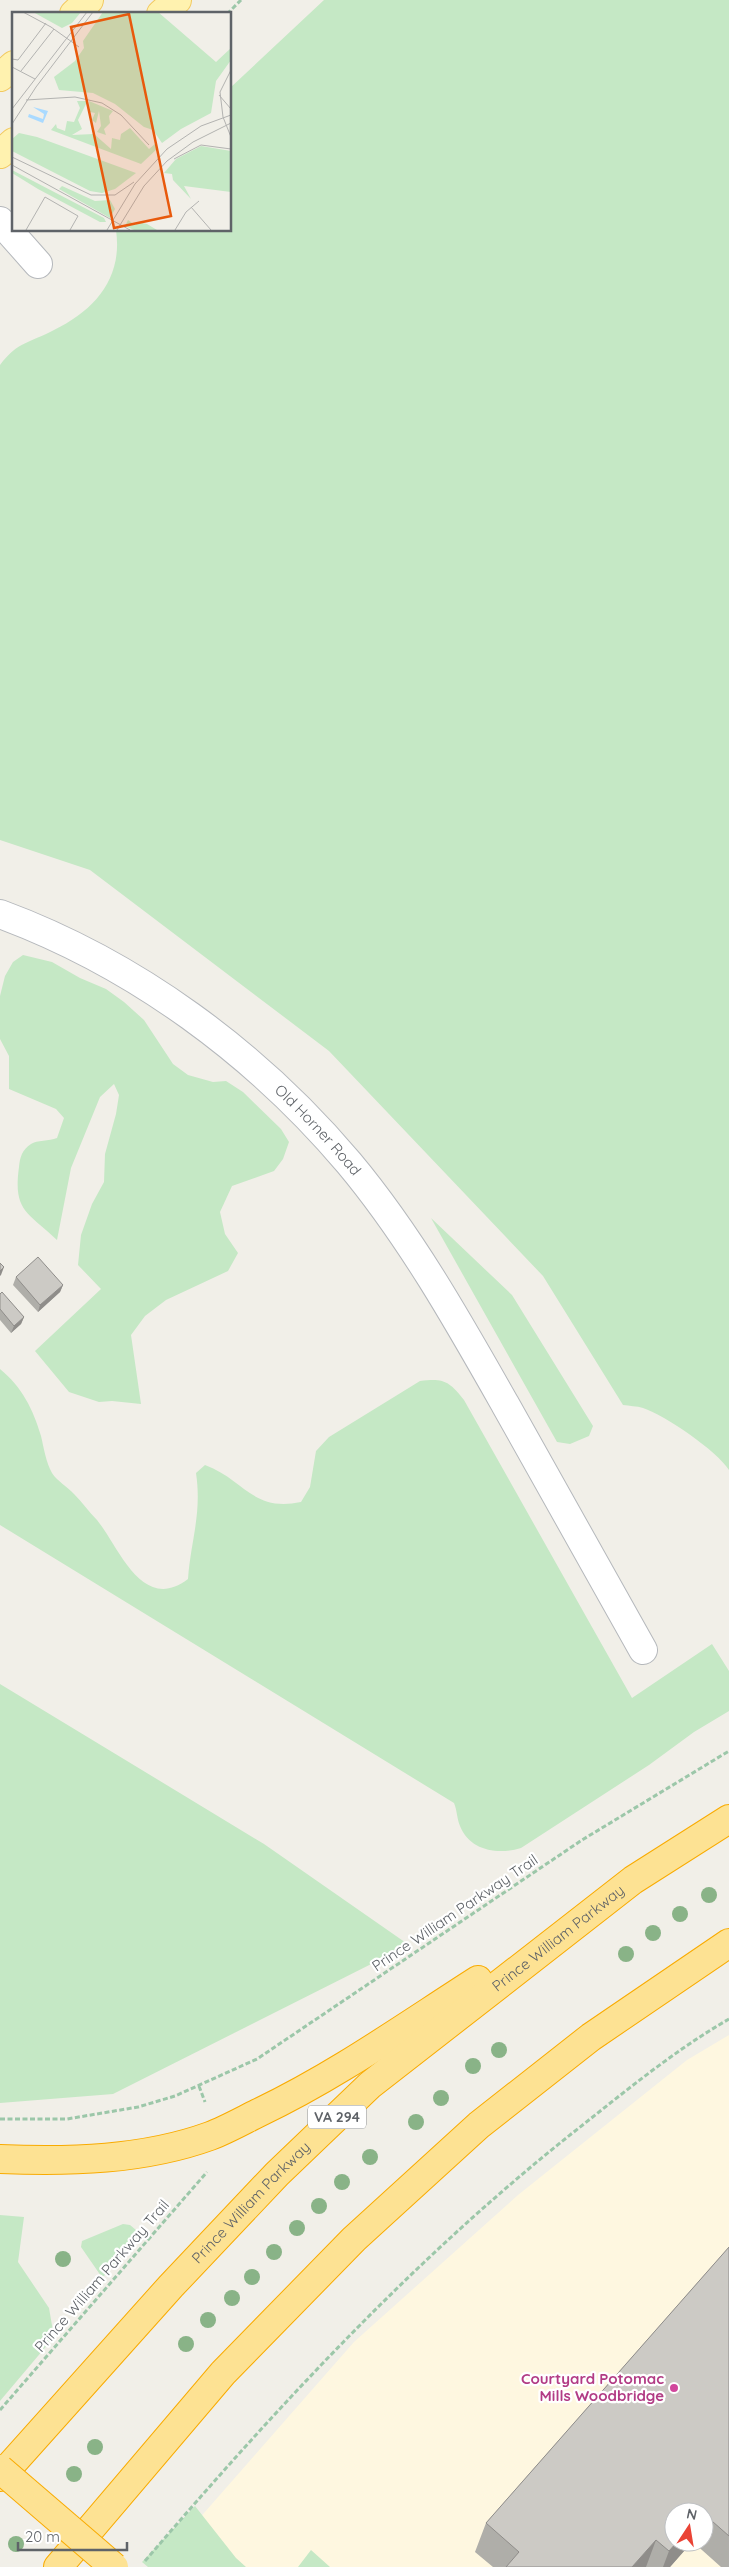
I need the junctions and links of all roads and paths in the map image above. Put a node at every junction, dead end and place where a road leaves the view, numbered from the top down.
1 (90, 0) edge
2 (176, 0) edge
3 (241, 0) edge
4 (76, 12) edge
5 (163, 12) edge
6 (229, 12) edge
7 (12, 67) edge
8 (0, 77) edge
9 (12, 144) edge
10 (0, 154) edge
11 (0, 221) edge
12 (38, 264) dead end
13 (0, 914) edge
14 (643, 1650) dead end
15 (729, 1751) edge
16 (729, 1819) edge
17 (633, 1880) junction
18 (729, 1943) edge
19 (729, 1956) edge
20 (670, 1981) junction
21 (729, 2018) edge
22 (199, 2086) junction
23 (204, 2094) dead end
24 (0, 2119) edge
25 (0, 2159) edge
26 (208, 2170) dead end
27 (0, 2410) edge
28 (0, 2469) edge
29 (0, 2478) edge
30 (105, 2512) junction
31 (58, 2567) edge
32 (74, 2567) edge
33 (114, 2567) edge
34 (139, 2567) edge

1 - 4 main road
2 - 5 main road
3 - 6 path
7 - 8 main road
9 - 10 main road
11 - 12 street
13 - 14 street, Old Horner Road
15 - 22 path, Prince William Parkway Trail
16 - 17 highway, Prince William Parkway / VA 294
17 - 25 highway
17 - 29 highway, Prince William Parkway / VA 294
18 - 20 highway
19 - 20 highway
20 - 30 highway
21 - 34 path
22 - 23 path
22 - 24 path, Prince William Parkway Trail
26 - 27 path, Prince William Parkway Trail
28 - 33 highway, bridge
30 - 31 highway
30 - 32 highway

